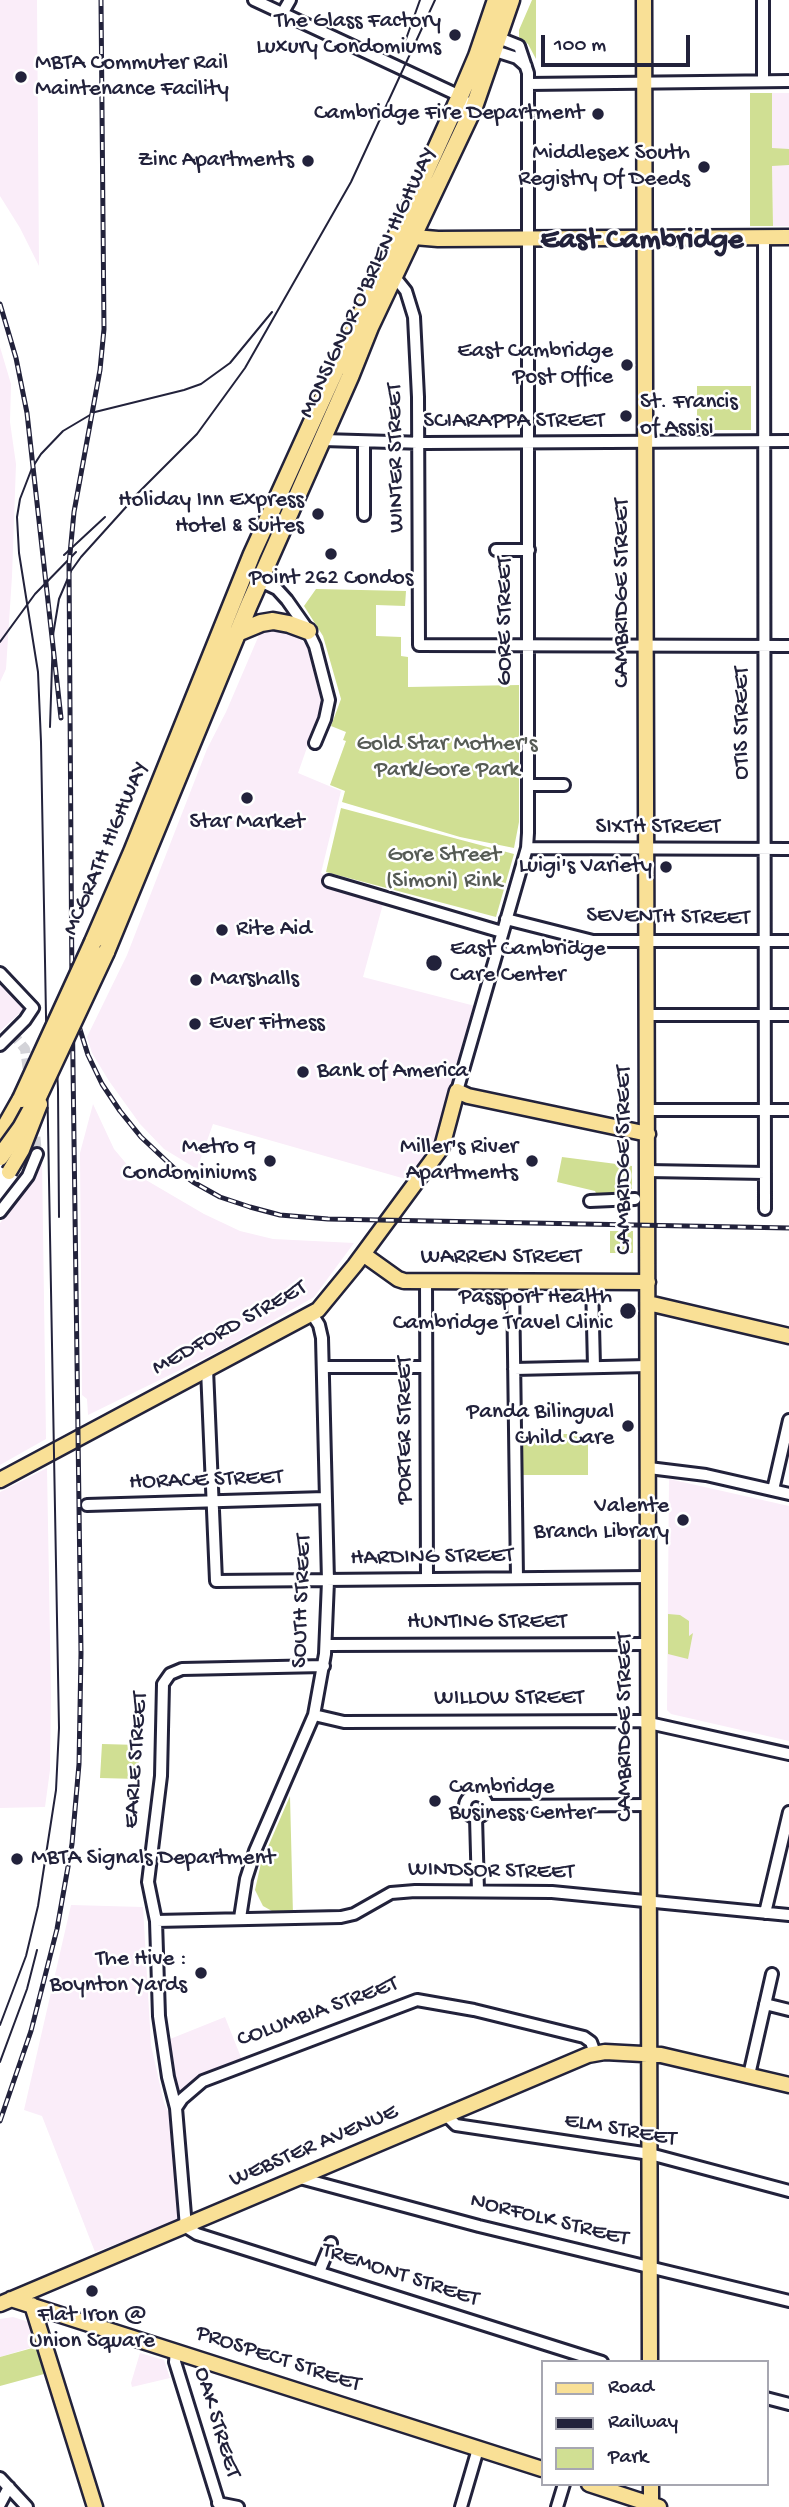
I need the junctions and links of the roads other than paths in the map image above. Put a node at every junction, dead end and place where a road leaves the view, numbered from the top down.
1 (254, 0) edge
2 (290, 0) edge
3 (496, 0) edge
4 (511, 0) edge
5 (645, 0) edge
6 (763, 0) edge
7 (282, 14) junction
8 (497, 44) junction
9 (763, 81) junction
10 (645, 82) junction
11 (789, 82) edge
12 (528, 84) junction
13 (460, 96) junction
14 (468, 120) junction
15 (405, 236) junction
16 (764, 237) junction
17 (789, 237) edge
18 (529, 238) junction
19 (645, 239) junction
20 (394, 276) junction
21 (323, 440) junction
22 (789, 441) edge
23 (364, 442) junction
24 (418, 442) junction
25 (764, 442) junction
26 (529, 443) junction
27 (646, 443) junction
28 (364, 515) dead end
29 (496, 550) dead end
30 (529, 550) junction
31 (244, 573) junction
32 (260, 580) junction
33 (308, 631) junction
34 (237, 633) junction
35 (530, 646) junction
36 (646, 646) junction
37 (764, 646) junction
38 (789, 646) edge
39 (315, 743) dead end
40 (530, 785) junction
41 (564, 785) dead end
42 (527, 848) junction
43 (647, 849) junction
44 (765, 849) junction
45 (789, 849) edge
46 (329, 881) dead end
47 (506, 919) junction
48 (502, 932) junction
49 (765, 941) junction
50 (789, 941) edge
51 (647, 942) junction
52 (100, 947) junction
53 (0, 973) edge
54 (648, 1015) junction
55 (765, 1015) junction
56 (789, 1015) edge
57 (0, 1045) edge
58 (52, 1068) junction
59 (457, 1091) junction
60 (764, 1110) junction
61 (789, 1110) edge
62 (648, 1111) junction
63 (648, 1134) junction
64 (0, 1136) edge
65 (37, 1154) tunnel mouth
66 (0, 1157) edge
67 (432, 1160) joint
68 (648, 1171) junction
69 (765, 1174) junction
70 (4, 1177) edge
71 (635, 1199) dead end
72 (590, 1200) dead end
73 (765, 1209) dead end
74 (0, 1212) edge
75 (363, 1254) junction
76 (426, 1280) junction
77 (513, 1281) junction
78 (593, 1282) junction
79 (648, 1282) junction
80 (648, 1303) junction
81 (312, 1314) junction
82 (789, 1336) edge
83 (649, 1366) junction
84 (323, 1367) junction
85 (426, 1367) junction
86 (594, 1367) junction
87 (207, 1369) junction
88 (514, 1369) junction
89 (789, 1420) edge
90 (649, 1468) junction
91 (0, 1480) edge
92 (773, 1490) junction
93 (789, 1494) edge
94 (325, 1498) junction
95 (212, 1502) junction
96 (87, 1505) dead end
97 (649, 1577) junction
98 (517, 1578) junction
99 (427, 1579) junction
100 (328, 1581) junction
101 (649, 1644) junction
102 (326, 1645) junction
103 (324, 1666) junction
104 (314, 1715) junction
105 (649, 1722) junction
106 (789, 1754) edge
107 (649, 1805) junction
108 (487, 1806) junction
109 (789, 1812) edge
110 (476, 1817) junction
111 (478, 1891) junction
112 (650, 1901) junction
113 (765, 1913) junction
114 (789, 1915) edge
115 (240, 1918) junction
116 (156, 1921) junction
117 (772, 1974) dead end
118 (765, 2004) junction
119 (789, 2010) edge
120 (595, 2053) junction
121 (650, 2053) junction
122 (749, 2075) junction
123 (789, 2085) edge
124 (176, 2108) junction
125 (446, 2115) junction
126 (650, 2154) junction
127 (300, 2178) junction
128 (789, 2191) edge
129 (186, 2227) junction
130 (331, 2243) dead end
131 (650, 2268) junction
132 (319, 2272) junction
133 (4, 2300) edge
134 (789, 2301) edge
135 (32, 2305) junction
136 (176, 2351) junction
137 (597, 2360) edge
138 (650, 2360) edge
139 (768, 2399) edge
140 (789, 2404) edge
141 (478, 2449) junction
142 (540, 2468) edge
143 (0, 2478) edge
144 (563, 2486) edge
145 (595, 2486) edge
146 (650, 2486) edge
147 (9, 2487) junction
148 (0, 2504) edge
149 (219, 2505) edge
150 (654, 2506) edge
151 (27, 2507) edge
152 (95, 2507) edge
153 (238, 2507) edge
154 (461, 2507) edge
155 (557, 2507) edge

1 - 7 street
2 - 7 street
3 - 13 highway, MONSIGNOR O'BRIEN HIGHWAY
4 - 8 highway, MONSIGNOR O'BRIEN HIGHWAY
5 - 10 main road, CAMBRIDGE STREET
6 - 9 street
7 - 13 street
8 - 12 street, GORE STREET
8 - 14 highway, MONSIGNOR O'BRIEN HIGHWAY
9 - 10 street
9 - 11 street
10 - 12 street
10 - 19 main road, CAMBRIDGE STREET
12 - 18 street, GORE STREET
13 - 14 street
13 - 15 highway, MONSIGNOR O'BRIEN HIGHWAY
14 - 15 highway, MONSIGNOR O'BRIEN HIGHWAY
15 - 18 main road
15 - 20 highway, MONSIGNOR O'BRIEN HIGHWAY
15 - 31 highway, MONSIGNOR O'BRIEN HIGHWAY
16 - 17 main road
16 - 19 main road
16 - 25 street, OTIS STREET
18 - 19 main road
18 - 26 street, GORE STREET
19 - 27 main road, CAMBRIDGE STREET
20 - 21 highway, MONSIGNOR O'BRIEN HIGHWAY
20 - 24 street, WINTER STREET
21 - 23 street, SCIARAPPA STREET
21 - 32 highway, MONSIGNOR O'BRIEN HIGHWAY
22 - 25 street, SCIARAPPA STREET
23 - 24 street, SCIARAPPA STREET
23 - 28 street
24 - 26 street, SCIARAPPA STREET
24 - 35 street, WINTER STREET
25 - 27 street, SCIARAPPA STREET
25 - 37 street, OTIS STREET
26 - 27 street, SCIARAPPA STREET
26 - 30 street, GORE STREET
27 - 36 main road, CAMBRIDGE STREET
29 - 30 street
30 - 35 street, GORE STREET
31 - 32 street
31 - 52 highway, MCGRATH HIGHWAY
32 - 33 street
32 - 34 highway, MCGRATH HIGHWAY
33 - 34 highway
33 - 39 street
34 - 52 highway, MCGRATH HIGHWAY
35 - 36 street
35 - 40 street, GORE STREET
36 - 37 street
36 - 43 main road, CAMBRIDGE STREET
37 - 38 street
37 - 44 street, OTIS STREET
40 - 41 street
40 - 42 street, GORE STREET
42 - 43 street, SIXTH STREET
42 - 47 street, GORE STREET
43 - 44 street, SIXTH STREET
43 - 51 main road, CAMBRIDGE STREET
44 - 45 street, SIXTH STREET
44 - 49 street, OTIS STREET
46 - 48 street
47 - 48 street, GORE STREET
47 - 51 street, SEVENTH STREET
48 - 59 street, GORE STREET
49 - 50 street, SEVENTH STREET
49 - 51 street, SEVENTH STREET
49 - 55 street, OTIS STREET
51 - 54 main road, CAMBRIDGE STREET
52 - 58 highway, MCGRATH HIGHWAY, bridge
52 - 64 highway, MCGRATH HIGHWAY, bridge
53 - 57 street
54 - 55 street
54 - 62 main road, CAMBRIDGE STREET
55 - 56 street
55 - 60 street, OTIS STREET
58 - 66 highway, MCGRATH HIGHWAY, bridge
58 - 70 main road, MCGRATH HIGHWAY, bridge
59 - 63 main road
59 - 67 main road, GORE STREET
60 - 61 street
60 - 62 street
60 - 69 street, OTIS STREET
62 - 63 main road, CAMBRIDGE STREET
63 - 68 main road, CAMBRIDGE STREET
65 - 74 street
67 - 75 main road, MEDFORD STREET
68 - 69 street
68 - 79 main road, CAMBRIDGE STREET
69 - 73 street, OTIS STREET
71 - 72 street
75 - 76 main road, WARREN STREET
75 - 81 main road, MEDFORD STREET
76 - 77 main road, WARREN STREET
76 - 85 street, PORTER STREET
77 - 78 main road, WARREN STREET
77 - 88 street
78 - 79 main road, WARREN STREET
78 - 86 street
79 - 80 main road, CAMBRIDGE STREET
80 - 82 main road
80 - 83 main road, CAMBRIDGE STREET
81 - 84 street, SOUTH STREET
81 - 87 main road, MEDFORD STREET
83 - 86 street
83 - 90 main road, CAMBRIDGE STREET
84 - 85 street
84 - 94 street, SOUTH STREET
85 - 99 street, PORTER STREET
86 - 88 street
87 - 91 main road, MEDFORD STREET
87 - 95 street
88 - 98 street
89 - 92 street
90 - 92 street
90 - 97 main road, CAMBRIDGE STREET
92 - 93 street
94 - 95 street, HORACE STREET
94 - 100 street, SOUTH STREET
95 - 96 street, HORACE STREET
95 - 100 street, HARDING STREET
97 - 98 street, HARDING STREET
97 - 101 main road, CAMBRIDGE STREET
98 - 99 street, HARDING STREET
99 - 100 street, HARDING STREET
100 - 102 street, SOUTH STREET
101 - 102 street, HUNTING STREET
101 - 105 main road, CAMBRIDGE STREET
102 - 103 street, SOUTH STREET
103 - 104 street, SOUTH STREET
103 - 116 street, EARLE STREET
104 - 105 street, WILLOW STREET
104 - 115 street, SOUTH STREET
105 - 106 street, WILLOW STREET
105 - 107 main road, CAMBRIDGE STREET
107 - 108 street
107 - 112 main road, CAMBRIDGE STREET
108 - 110 street
108 - 110 street
109 - 113 street
110 - 111 street
111 - 112 street, WINDSOR STREET
111 - 115 street, WINDSOR STREET
112 - 113 street, WINDSOR STREET
112 - 121 main road, CAMBRIDGE STREET
113 - 114 street, WINDSOR STREET
115 - 116 street, WINDSOR STREET
116 - 124 street
117 - 118 street
118 - 119 street
118 - 122 street
120 - 121 main road, WEBSTER AVENUE
120 - 124 street, COLUMBIA STREET
120 - 125 main road, WEBSTER AVENUE
121 - 122 main road
121 - 126 main road, CAMBRIDGE STREET
122 - 123 main road
124 - 129 street
125 - 126 street, ELM STREET
125 - 127 main road, WEBSTER AVENUE
126 - 128 street, ELM STREET
126 - 131 main road, CAMBRIDGE STREET
127 - 129 main road, WEBSTER AVENUE
127 - 131 street, NORFOLK STREET
129 - 132 street, TREMONT STREET
129 - 133 main road, WEBSTER AVENUE
130 - 132 street
131 - 134 street, NORFOLK STREET
131 - 138 main road, CAMBRIDGE STREET
132 - 137 street, TREMONT STREET
133 - 135 main road, PROSPECT STREET
135 - 136 main road, PROSPECT STREET
135 - 152 main road
136 - 141 main road, PROSPECT STREET
136 - 149 street, OAK STREET
139 - 140 street
141 - 142 main road, PROSPECT STREET
141 - 154 street
143 - 147 street
144 - 155 street
145 - 150 main road
146 - 150 main road
147 - 148 street
147 - 151 street
149 - 153 street

